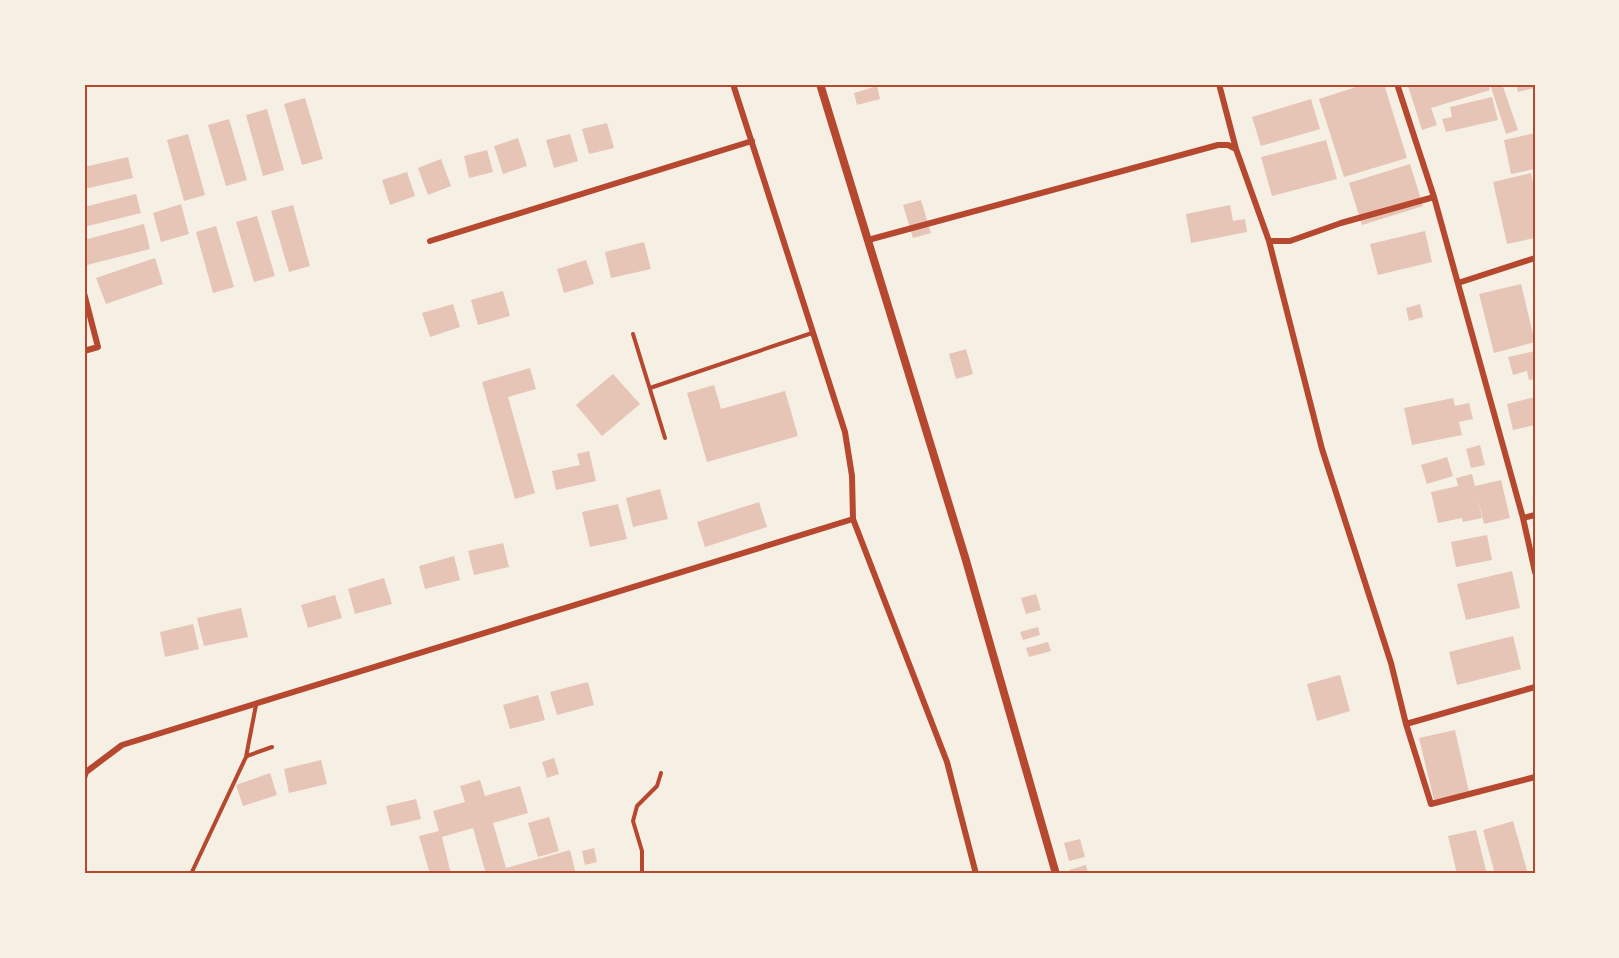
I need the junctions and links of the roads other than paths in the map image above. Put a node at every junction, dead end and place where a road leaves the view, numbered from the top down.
1 (734, 84) edge
2 (820, 84) edge
3 (1219, 84) edge
4 (1396, 84) edge
5 (752, 141) junction
6 (1236, 149) junction
7 (1434, 197) junction
8 (868, 240) junction
9 (430, 241) dead end
10 (1269, 241) junction
11 (1535, 258) edge
12 (1458, 283) junction
13 (84, 293) edge
14 (813, 332) junction
15 (633, 334) dead end
16 (84, 351) edge
17 (650, 388) junction
18 (665, 438) dead end
19 (1535, 515) edge
20 (1523, 518) junction
21 (853, 519) junction
22 (1535, 572) edge
23 (1535, 687) edge
24 (256, 705) junction
25 (1406, 724) junction
26 (272, 747) dead end
27 (246, 757) junction
28 (661, 773) dead end
29 (1535, 777) edge
30 (84, 778) edge
31 (191, 874) edge
32 (642, 874) edge
33 (976, 874) edge
34 (1056, 874) edge

1 - 5 street
2 - 8 street
3 - 6 street
4 - 7 street
5 - 9 street
5 - 14 street
6 - 8 street
6 - 10 street
7 - 10 street
7 - 12 street
8 - 34 street
10 - 25 street
11 - 12 street
12 - 20 street
13 - 16 street
14 - 17 lane
14 - 21 street
15 - 17 lane
17 - 18 lane
19 - 20 street
20 - 22 street
21 - 24 street
21 - 33 street
23 - 25 street
24 - 27 lane
24 - 30 street
25 - 29 street
26 - 27 lane
27 - 31 lane
28 - 32 lane

